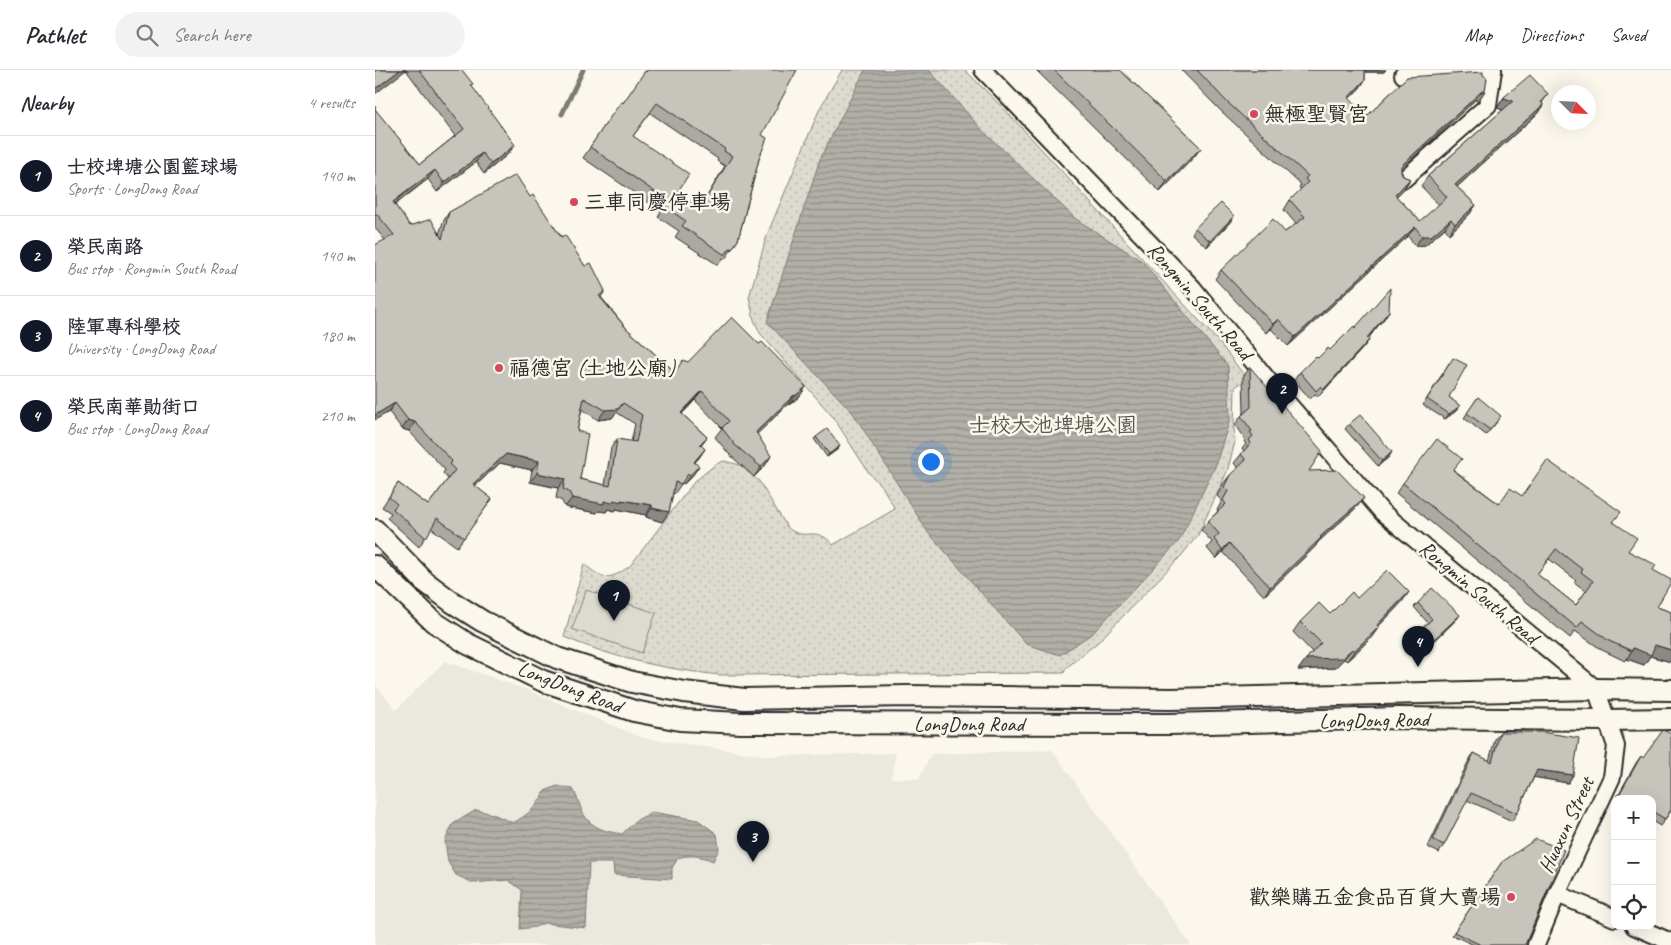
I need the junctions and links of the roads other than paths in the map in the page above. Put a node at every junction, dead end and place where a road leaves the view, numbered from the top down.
1 (983, 70) edge
2 (1493, 71) edge
3 (1403, 74) dead end
4 (1404, 180) edge
5 (375, 530) edge
6 (375, 566) edge
7 (424, 581) junction
8 (407, 597) junction
9 (1596, 689) junction
10 (1671, 690) edge
11 (684, 692) junction
12 (1671, 719) edge
13 (680, 720) junction
14 (1607, 720) junction
15 (1557, 894) junction
16 (1611, 916) edge
17 (1643, 930) edge
18 (1671, 942) edge
19 (1537, 945) edge

1 - 9 street, Rongmin South Road
2 - 3 street
2 - 4 street
5 - 7 street, LongDong Road
6 - 8 street, LongDong Road
7 - 8 street
7 - 11 street, LongDong Road
8 - 13 street, LongDong Road
9 - 10 street
9 - 11 street, LongDong Road
9 - 14 street
11 - 13 street
12 - 14 street
13 - 14 street, LongDong Road
14 - 15 street, Huaxun Street
15 - 16 street
15 - 19 street, Huaxun Street
17 - 18 street

